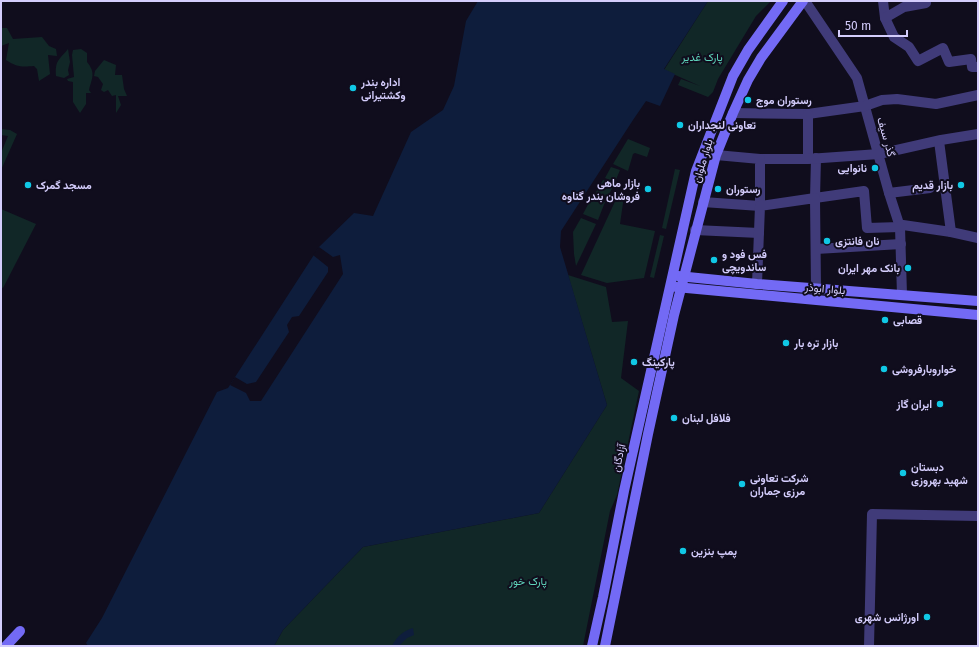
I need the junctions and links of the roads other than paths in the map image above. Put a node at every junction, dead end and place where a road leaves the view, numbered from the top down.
1 (783, 1) edge
2 (804, 1) edge
3 (883, 1) edge
4 (925, 1) edge
5 (885, 18) junction
6 (978, 67) edge
7 (978, 95) edge
8 (865, 106) junction
9 (733, 113) junction
10 (808, 114) junction
11 (978, 134) edge
12 (939, 141) junction
13 (879, 154) junction
14 (716, 155) junction
15 (760, 159) junction
16 (812, 159) junction
17 (930, 188) dead end
18 (889, 193) junction
19 (815, 198) junction
20 (703, 202) junction
21 (760, 206) junction
22 (900, 227) junction
23 (695, 230) junction
24 (951, 232) junction
25 (759, 233) junction
26 (978, 238) edge
27 (901, 244) junction
28 (816, 249) junction
29 (672, 276) junction
30 (684, 277) junction
31 (757, 284) junction
32 (670, 287) junction
33 (681, 288) junction
34 (816, 288) junction
35 (902, 295) junction
36 (978, 301) edge
37 (978, 315) edge
38 (978, 516) edge
39 (592, 646) edge
40 (605, 646) edge
41 (869, 646) edge

1 - 29 main road, بلوار ملوان
2 - 8 street, گذر سیف
2 - 9 main road, بلوار ملوان
3 - 5 street
4 - 5 street
5 - 6 street
7 - 8 street
8 - 10 street
8 - 13 street, گذر سیف
9 - 10 street
9 - 14 main road, بلوار ملوان
10 - 16 street
11 - 12 street
12 - 13 street
12 - 24 street
13 - 16 street
13 - 18 street, گذر سیف
14 - 15 street
14 - 20 main road, بلوار ملوان
15 - 16 street
15 - 21 street
16 - 19 street
17 - 18 street
18 - 22 street, گذر سیف
19 - 21 street
19 - 22 street
19 - 28 street
20 - 21 street
20 - 23 main road, بلوار ملوان
21 - 25 street
22 - 24 street
22 - 27 street, گذر سیف
23 - 25 street
23 - 30 main road, بلوار ملوان
24 - 26 street
25 - 31 street
27 - 28 street
27 - 35 street, گذر سیف
28 - 34 street
29 - 30 main road, بلوار ابوذر
29 - 32 main road, آزادگان
30 - 31 main road, بلوار ابوذر
30 - 33 main road
31 - 34 main road, بلوار ابوذر
32 - 33 main road, بلوار ابوذر
32 - 39 main road, آزادگان
33 - 37 main road, بلوار ابوذر
33 - 40 main road
34 - 35 main road, بلوار ابوذر
35 - 36 main road, بلوار ابوذر
38 - 41 street

